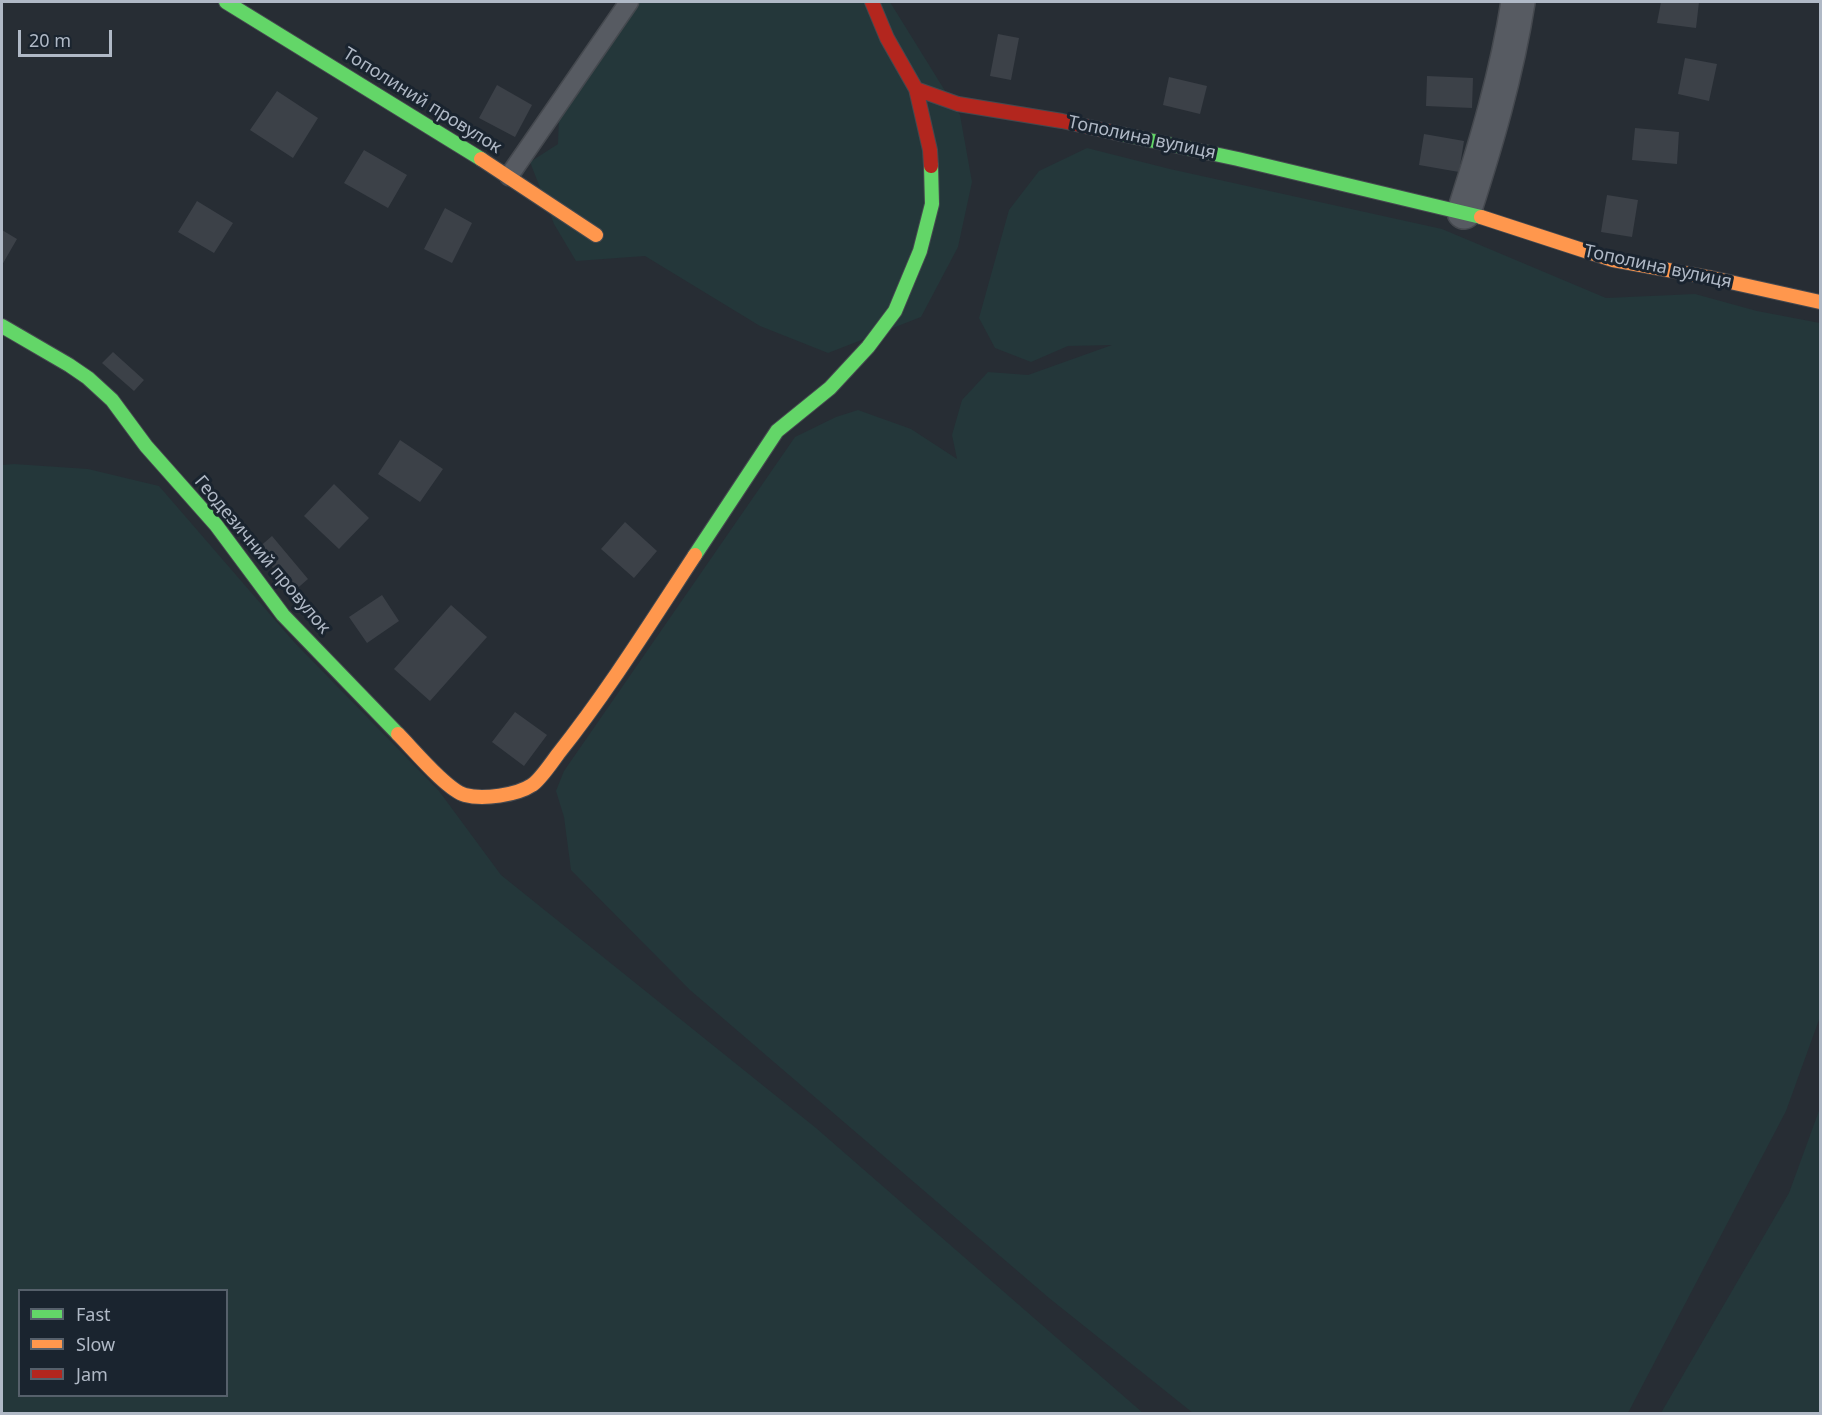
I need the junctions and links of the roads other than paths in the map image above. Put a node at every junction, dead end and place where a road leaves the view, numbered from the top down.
1 (226, 2) edge
2 (629, 2) edge
3 (872, 2) edge
4 (1518, 2) edge
5 (916, 89) junction
6 (509, 176) junction
7 (1464, 212) junction
8 (596, 235) dead end
9 (1821, 302) edge
10 (2, 326) edge

1 - 6 street, Тополиний провулок
2 - 6 lane
3 - 5 street
4 - 7 street
5 - 7 street, Тополина вулиця
5 - 10 street, Геодезичний провулок
6 - 8 street, Тополиний провулок
7 - 9 street, Тополина вулиця

